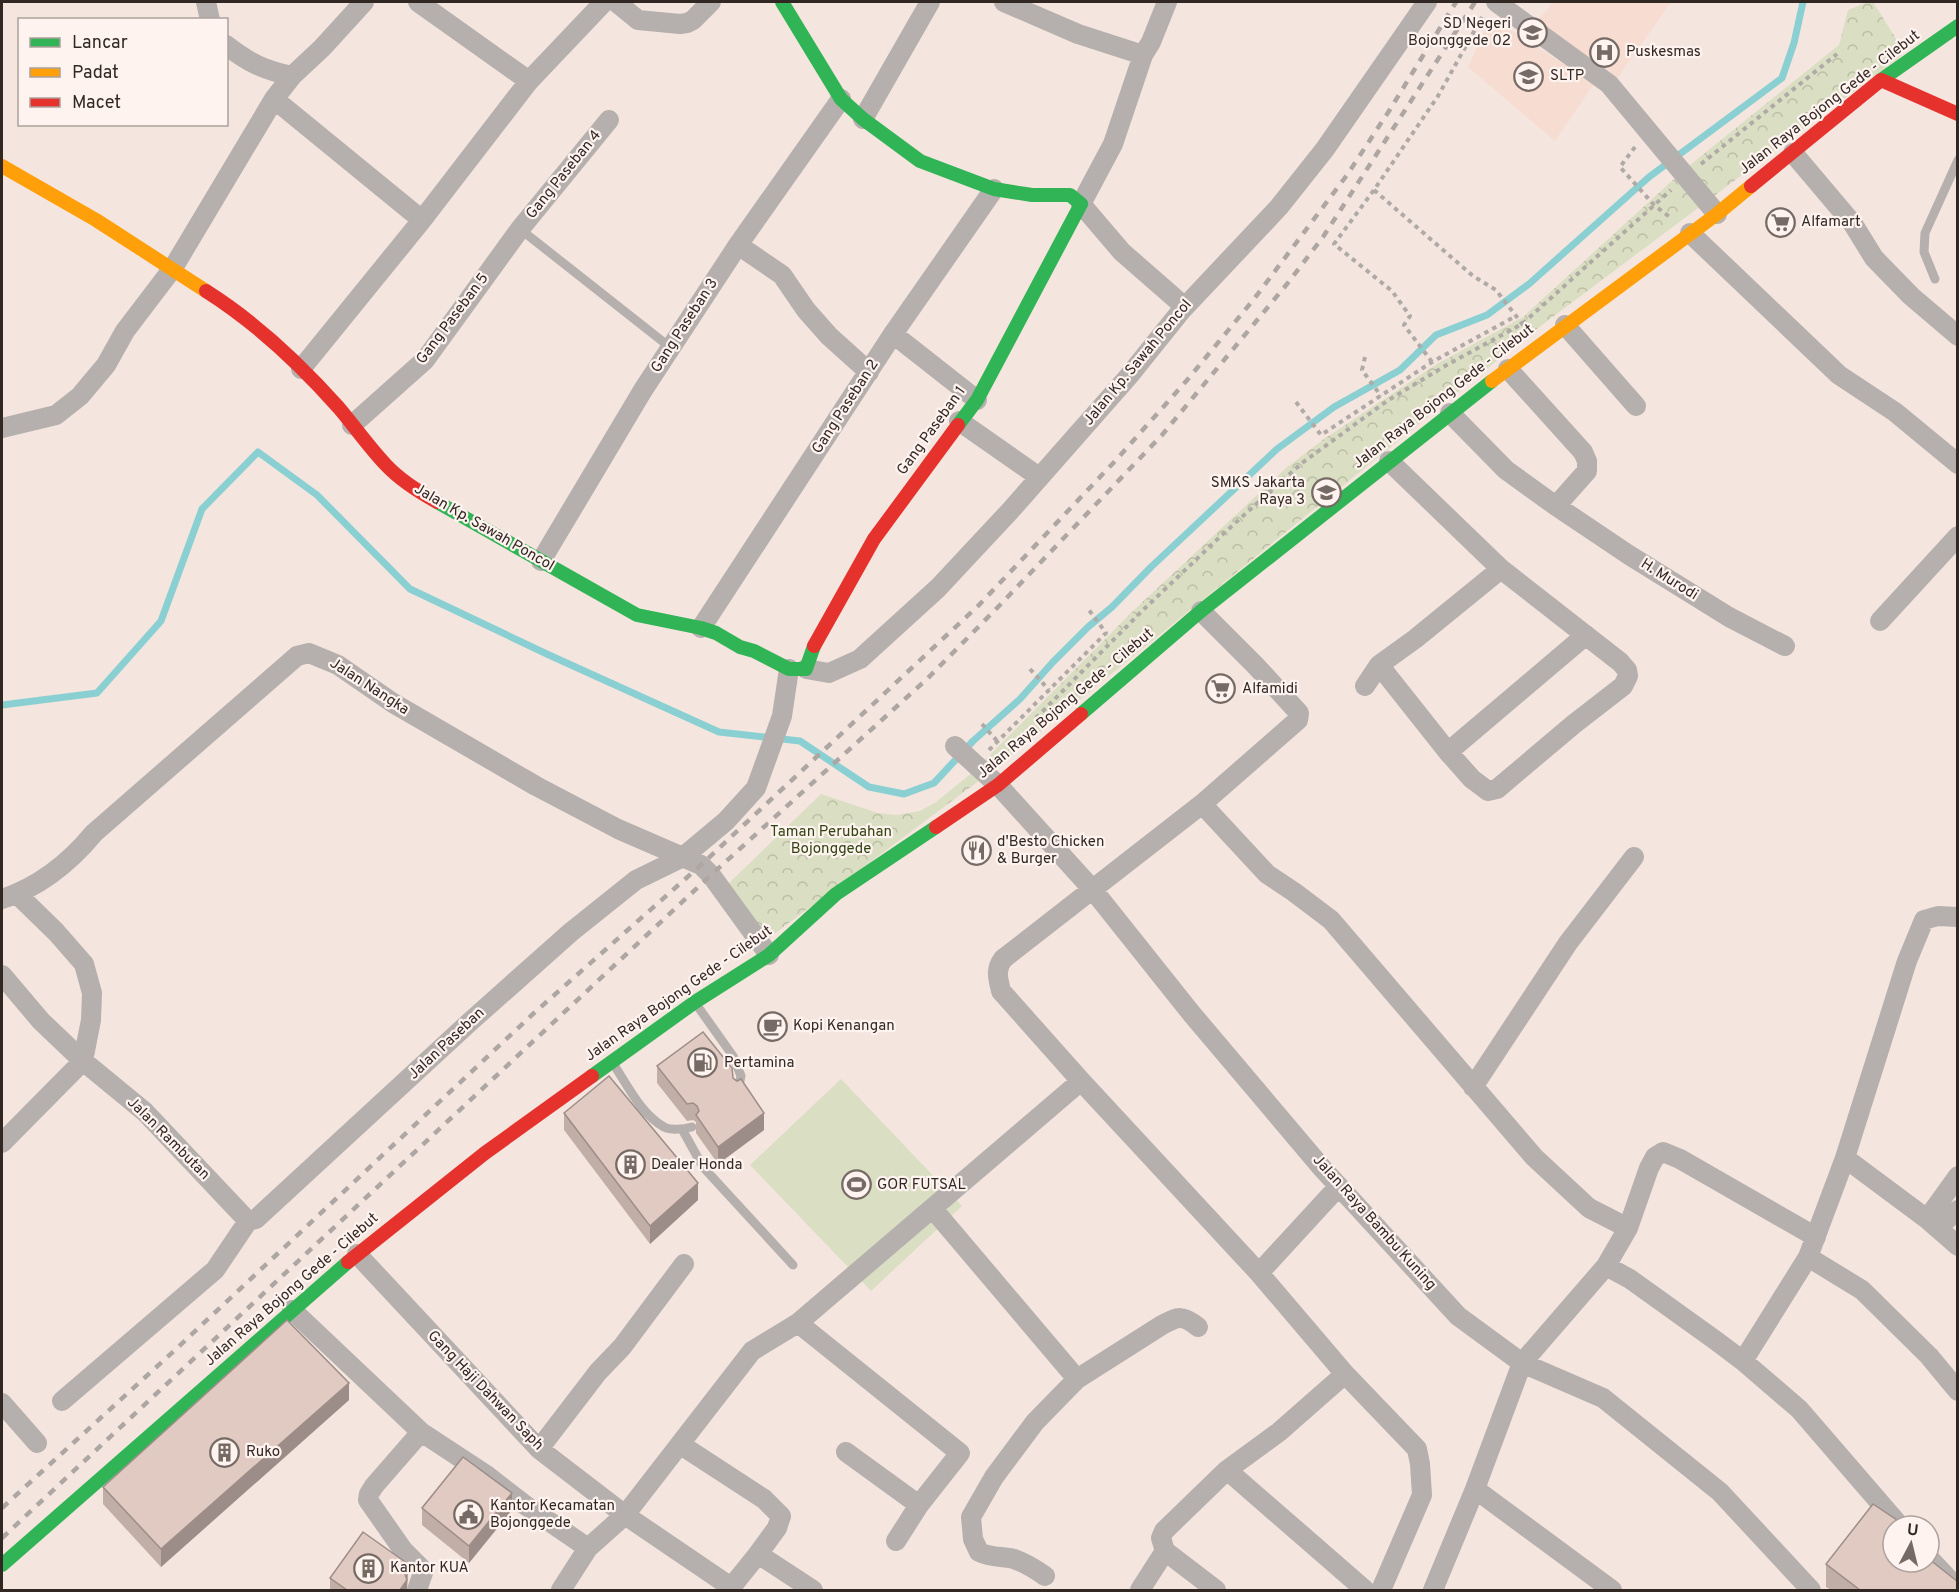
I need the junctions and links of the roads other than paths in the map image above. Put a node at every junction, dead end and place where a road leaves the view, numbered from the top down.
1 (206, 2) edge
2 (364, 2) edge
3 (418, 2) edge
4 (604, 2) edge
5 (616, 2) edge
6 (711, 2) edge
7 (782, 2) edge
8 (930, 2) edge
9 (1004, 2) edge
10 (1167, 2) edge
11 (1427, 2) edge
12 (1490, 7) edge
13 (210, 18) edge
14 (1958, 26) edge
15 (228, 47) edge
16 (1143, 55) junction
17 (292, 76) junction
18 (1881, 80) junction
19 (529, 81) junction
20 (274, 99) junction
21 (841, 99) junction
22 (1958, 114) edge
23 (863, 119) junction
24 (609, 120) dead end
25 (1793, 153) junction
26 (1958, 160) edge
27 (2, 166) edge
28 (994, 189) junction
29 (1081, 204) junction
30 (1717, 214) junction
31 (422, 220) junction
32 (520, 229) junction
33 (1690, 233) junction
34 (738, 245) junction
35 (173, 268) junction
36 (1935, 279) dead end
37 (1185, 307) junction
38 (1565, 325) junction
39 (892, 334) junction
40 (1958, 336) edge
41 (672, 348) junction
42 (301, 369) junction
43 (1508, 369) junction
44 (869, 372) junction
45 (977, 400) junction
46 (1636, 406) dead end
47 (1450, 413) junction
48 (959, 421) junction
49 (352, 425) junction
50 (2, 428) edge
51 (1389, 460) junction
52 (1958, 464) edge
53 (1039, 477) junction
54 (1556, 506) junction
55 (1958, 536) edge
56 (541, 561) junction
57 (1501, 569) junction
58 (1201, 611) junction
59 (1880, 621) dead end
60 (701, 628) junction
61 (1586, 635) junction
62 (1785, 646) dead end
63 (1379, 665) junction
64 (797, 669) junction
65 (1365, 686) dead end
66 (955, 746) dead end
67 (1448, 752) junction
68 (998, 785) junction
69 (1202, 804) junction
70 (683, 857) junction
71 (1634, 857) dead end
72 (1093, 890) junction
73 (9, 896) edge
74 (1958, 917) edge
75 (769, 955) junction
76 (2, 975) edge
77 (695, 1002) junction
78 (612, 1060) junction
79 (83, 1061) junction
80 (1082, 1081) junction
81 (1473, 1087) junction
82 (738, 1091) edge
83 (2, 1143) edge
84 (1845, 1158) junction
85 (1958, 1176) edge
86 (1339, 1186) junction
87 (933, 1209) junction
88 (1958, 1210) edge
89 (248, 1221) junction
90 (1932, 1223) junction
91 (1620, 1224) junction
92 (1816, 1237) junction
93 (1958, 1246) edge
94 (357, 1254) junction
95 (1808, 1257) junction
96 (684, 1264) dead end
97 (793, 1265) dead end
98 (1606, 1266) junction
99 (1260, 1273) junction
100 (292, 1310) junction
101 (798, 1323) junction
102 (1198, 1327) dead end
103 (1743, 1361) junction
104 (1522, 1363) junction
105 (1345, 1374) junction
106 (1077, 1379) junction
107 (1958, 1391) edge
108 (62, 1401) dead end
109 (2, 1403) edge
110 (421, 1432) junction
111 (37, 1443) dead end
112 (681, 1445) junction
113 (539, 1449) junction
114 (846, 1452) dead end
115 (1227, 1470) junction
116 (1475, 1489) junction
117 (919, 1505) junction
118 (1890, 1514) edge
119 (625, 1515) junction
120 (896, 1541) dead end
121 (588, 1548) junction
122 (1165, 1551) junction
123 (758, 1554) junction
124 (2, 1565) edge
125 (1941, 1571) edge
126 (1045, 1576) dead end
127 (730, 1589) edge
128 (1610, 1589) edge
129 (1958, 1589) edge
130 (417, 1590) edge
131 (561, 1590) edge
132 (813, 1590) edge
133 (1140, 1590) edge
134 (1216, 1590) edge
135 (1365, 1590) edge
136 (1381, 1590) edge
137 (1433, 1590) edge
138 (1811, 1590) edge

1 - 13 street
2 - 17 street
3 - 19 street
4 - 19 street
5 - 6 street
7 - 21 main road
8 - 23 street
9 - 16 street
10 - 16 street
11 - 37 street, Jalan Kp. Sawah Poncol
12 - 30 street
14 - 18 main road, Jalan Raya Bojong Gede - Cilebut
15 - 17 street
16 - 29 street
17 - 20 street
18 - 22 main road
18 - 25 main road, Jalan Raya Bojong Gede - Cilebut
19 - 31 street
20 - 31 street
20 - 35 street
21 - 23 main road
21 - 34 street, Gang Paseban 3
23 - 28 main road
24 - 32 street, Gang Paseban 4
25 - 30 main road, Jalan Raya Bojong Gede - Cilebut
25 - 40 street
26 - 36 lane
27 - 35 main road, Jalan Kp. Sawah Poncol
28 - 29 main road
28 - 39 street, Gang Paseban 2
29 - 37 street
29 - 45 main road, Gang Paseban 1
30 - 33 main road, Jalan Raya Bojong Gede - Cilebut
31 - 42 street
32 - 41 lane
32 - 49 street, Gang Paseban 5
33 - 38 main road, Jalan Raya Bojong Gede - Cilebut
33 - 52 street
34 - 41 street, Gang Paseban 3
34 - 44 street
35 - 42 main road, Jalan Kp. Sawah Poncol
35 - 50 street
37 - 53 street, Jalan Kp. Sawah Poncol
38 - 43 main road, Jalan Raya Bojong Gede - Cilebut
38 - 46 street
39 - 44 street, Gang Paseban 2
39 - 45 street
41 - 56 street, Gang Paseban 3
42 - 49 main road, Jalan Kp. Sawah Poncol
43 - 47 main road, Jalan Raya Bojong Gede - Cilebut
43 - 54 street
44 - 60 street, Gang Paseban 2
45 - 48 main road, Gang Paseban 1
47 - 51 main road, Jalan Raya Bojong Gede - Cilebut
47 - 54 street, H. Murodi
48 - 53 street
48 - 64 main road, Gang Paseban 1
49 - 56 main road, Jalan Kp. Sawah Poncol
51 - 57 street
51 - 58 main road, Jalan Raya Bojong Gede - Cilebut
53 - 64 street, Jalan Kp. Sawah Poncol
54 - 62 street, H. Murodi
55 - 59 street
56 - 60 main road, Jalan Kp. Sawah Poncol
57 - 61 street
57 - 63 street
58 - 68 main road, Jalan Raya Bojong Gede - Cilebut
58 - 69 street
60 - 64 main road, Jalan Kp. Sawah Poncol
61 - 67 street
61 - 67 street
63 - 65 street
63 - 67 street
64 - 70 street, Jalan Paseban
66 - 68 street, Jalan Raya Bambu Kuning
68 - 72 street, Jalan Raya Bambu Kuning
68 - 75 main road, Jalan Raya Bojong Gede - Cilebut
69 - 72 street
69 - 81 street
70 - 73 street, Jalan Nangka
70 - 75 street, Jalan Nangka
70 - 89 street, Jalan Paseban
71 - 81 street
72 - 80 street
72 - 86 street, Jalan Raya Bambu Kuning
73 - 79 street
74 - 84 street
75 - 77 main road, Jalan Raya Bojong Gede - Cilebut
76 - 79 street, Jalan Rambutan
77 - 78 main road, Jalan Raya Bojong Gede - Cilebut
77 - 82 lane
78 - 94 main road, Jalan Raya Bojong Gede - Cilebut
78 - 97 lane
79 - 83 street
79 - 89 street, Jalan Rambutan
80 - 87 street
80 - 99 street
81 - 91 street
84 - 90 street
84 - 92 street
85 - 90 street
86 - 99 street
86 - 104 street, Jalan Raya Bambu Kuning
87 - 101 street
87 - 106 street
88 - 90 street
89 - 108 street, Jalan Paseban
90 - 93 street
91 - 92 street
91 - 98 street
92 - 95 street
94 - 100 main road, Jalan Raya Bojong Gede - Cilebut
94 - 113 street, Gang Haji Dahwan Saph
95 - 103 street
95 - 107 street
96 - 113 street
98 - 103 street
98 - 104 street
99 - 105 street
100 - 110 street
100 - 124 main road, Jalan Raya Bojong Gede - Cilebut
101 - 112 street
101 - 117 street
102 - 106 street
103 - 118 street
104 - 116 street
104 - 138 street, Jalan Raya Bambu Kuning
105 - 115 street
105 - 136 street
106 - 126 street
109 - 111 street
110 - 121 street
110 - 130 street
112 - 119 street
112 - 123 street
113 - 119 street, Gang Haji Dahwan Saph
114 - 117 street
115 - 122 street
115 - 135 street
116 - 128 street
116 - 137 street
117 - 120 street
119 - 121 street
119 - 127 street, Gang Haji Dahwan Saph
121 - 131 street
122 - 133 street
122 - 134 street
123 - 127 street
123 - 132 street
125 - 129 street

